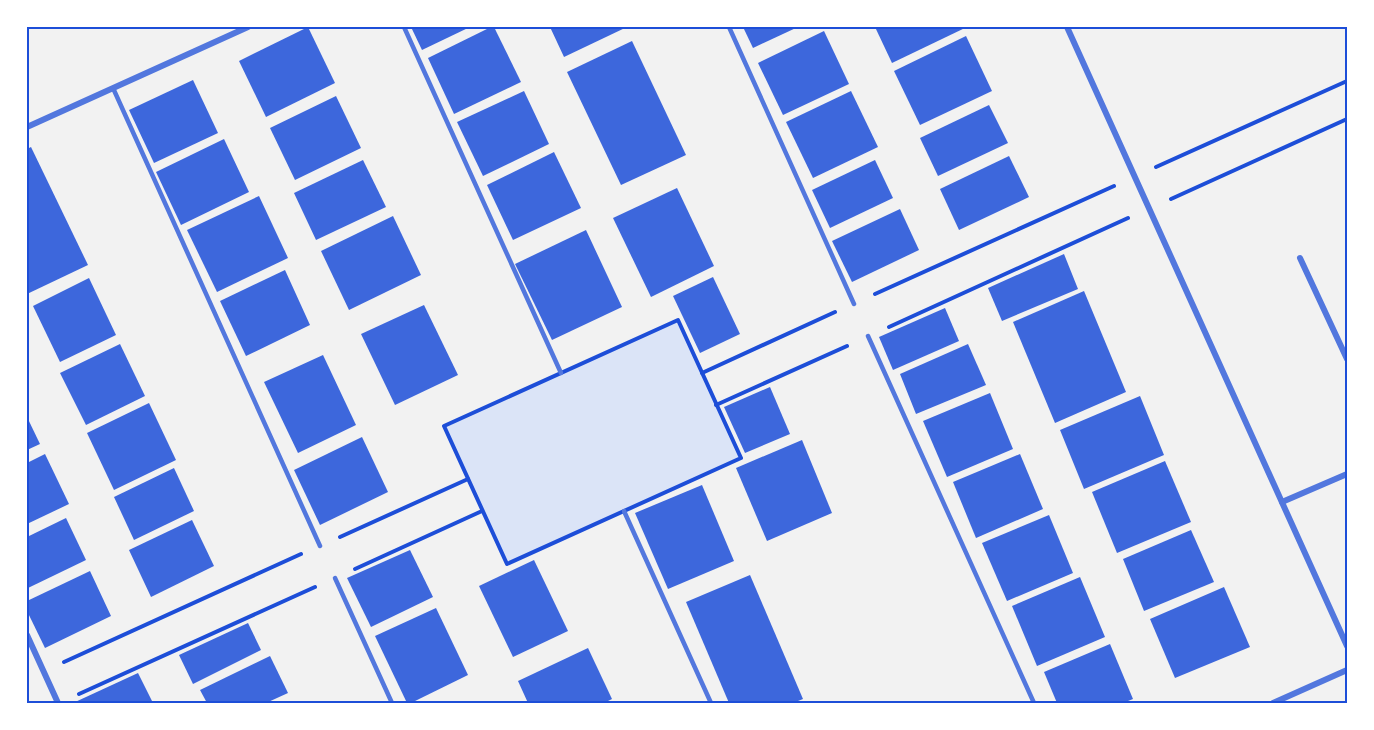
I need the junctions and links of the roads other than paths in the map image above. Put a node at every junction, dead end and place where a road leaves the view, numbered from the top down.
1 (248, 27) edge
2 (404, 27) edge
3 (729, 27) edge
4 (1067, 27) edge
5 (114, 88) junction
6 (27, 127) edge
7 (1300, 258) dead end
8 (854, 304) road end
9 (868, 336) road end
10 (1347, 359) edge
11 (561, 373) dead end
12 (1347, 474) edge
13 (1282, 502) junction
14 (624, 511) dead end
15 (320, 546) road end
16 (335, 578) road end
17 (27, 635) edge
18 (1347, 646) edge
19 (1347, 670) edge
20 (58, 703) edge
21 (392, 703) edge
22 (711, 703) edge
23 (1034, 703) edge
24 (1273, 703) edge

1 - 5 street
2 - 11 lane
3 - 8 lane
4 - 13 street
5 - 6 street
5 - 15 lane
7 - 10 street
9 - 23 lane
12 - 13 street
13 - 18 street
14 - 22 lane
16 - 21 lane
17 - 20 street
19 - 24 street

